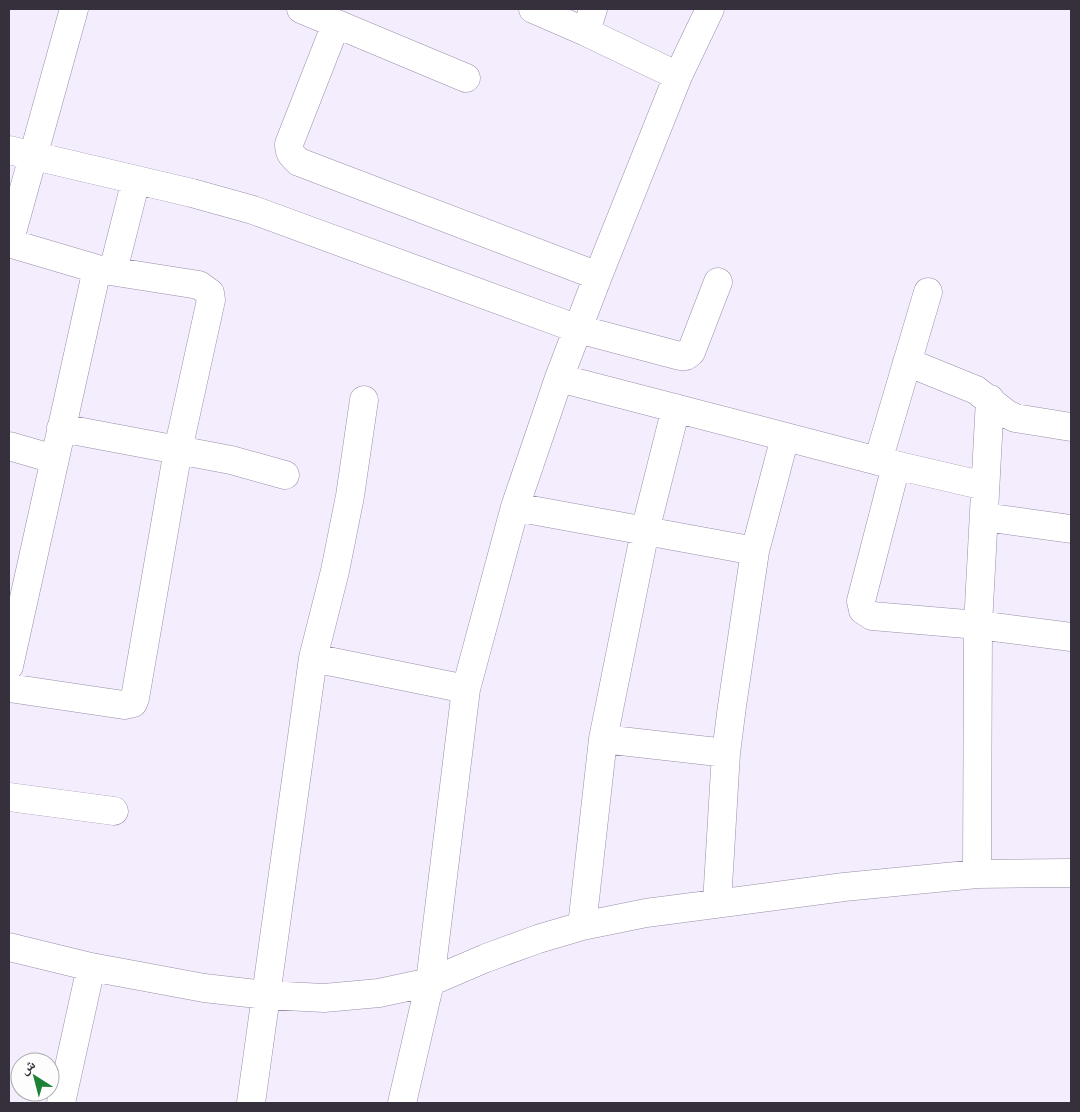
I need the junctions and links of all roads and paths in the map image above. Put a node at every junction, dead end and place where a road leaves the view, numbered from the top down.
1 (74, 9) edge
2 (533, 9) edge
3 (710, 9) edge
4 (319, 14) edge
5 (590, 20) edge
6 (678, 76) junction
7 (466, 78) dead end
8 (21, 153) edge
9 (136, 180) junction
10 (105, 270) junction
11 (598, 276) junction
12 (718, 282) dead end
13 (928, 292) dead end
14 (578, 329) junction
15 (907, 362) junction
16 (559, 378) junction
17 (364, 400) dead end
18 (990, 400) junction
19 (676, 408) junction
20 (1071, 427) edge
21 (61, 428) junction
22 (785, 437) junction
23 (9, 446) edge
24 (178, 450) junction
25 (54, 459) junction
26 (887, 463) junction
27 (285, 475) dead end
28 (985, 486) junction
29 (515, 508) junction
30 (984, 516) junction
31 (1071, 529) edge
32 (645, 531) junction
33 (755, 551) junction
34 (978, 625) junction
35 (1071, 637) edge
36 (313, 658) junction
37 (9, 666) edge
38 (9, 688) edge
39 (466, 689) junction
40 (603, 739) junction
41 (726, 753) junction
42 (9, 798) edge
43 (114, 811) dead end
44 (1071, 873) edge
45 (977, 874) junction
46 (717, 903) junction
47 (582, 926) junction
48 (9, 947) edge
49 (92, 967) junction
50 (430, 982) junction
51 (266, 995) junction
52 (61, 1103) edge
53 (252, 1103) edge
54 (402, 1103) edge

1 - 8 street
2 - 5 street
3 - 6 street
4 - 7 street
4 - 11 street
5 - 6 street
6 - 11 street
8 - 9 street
8 - 10 street
9 - 10 street
9 - 14 street
10 - 21 street
10 - 24 street
11 - 14 street
12 - 14 street
13 - 15 street
14 - 16 street
15 - 18 street
15 - 26 street
16 - 19 street
16 - 29 street
17 - 36 street
18 - 20 street
18 - 28 street
19 - 22 street
19 - 32 street
21 - 24 street
21 - 25 street
22 - 26 street
22 - 33 street
23 - 25 street
24 - 27 street
24 - 38 street
25 - 37 street
26 - 28 street
26 - 34 street
28 - 30 street
29 - 32 street
29 - 39 street
30 - 31 street
30 - 34 street
32 - 33 street
32 - 40 street
33 - 41 street
34 - 35 street
34 - 45 street
36 - 39 street
36 - 51 street
39 - 50 street
40 - 41 street
40 - 47 street
41 - 46 street
42 - 43 street
44 - 45 street
45 - 46 street
46 - 47 street
47 - 50 street
48 - 49 street
49 - 51 street
49 - 52 street
50 - 51 street
50 - 54 street
51 - 53 street

